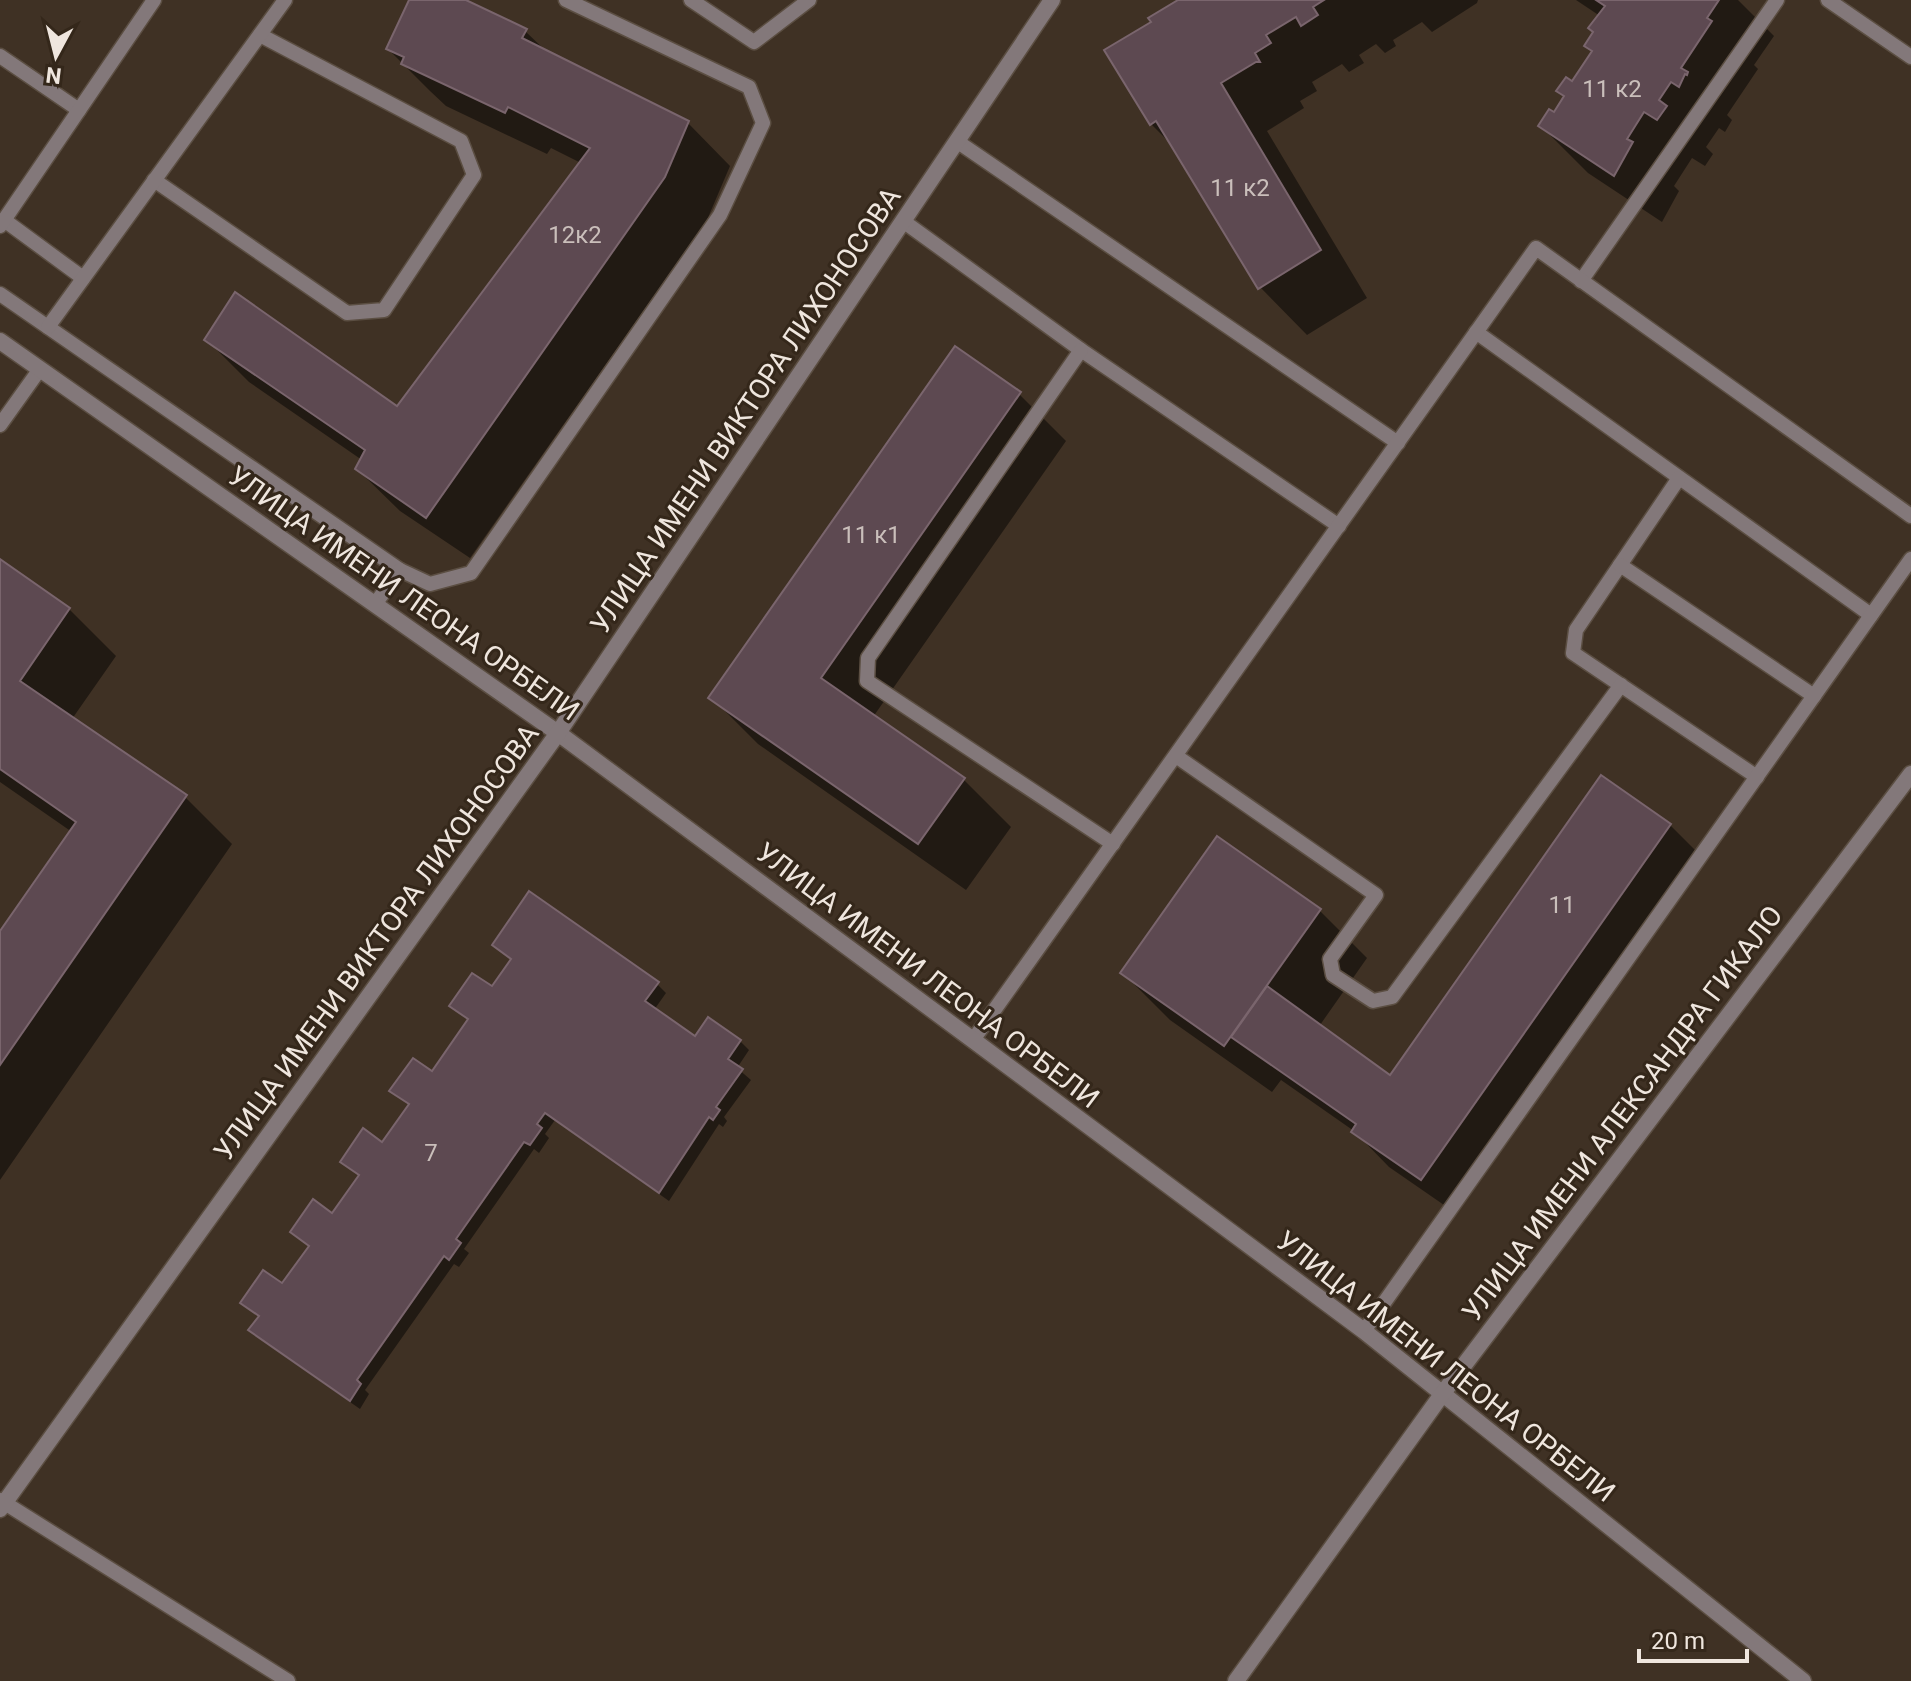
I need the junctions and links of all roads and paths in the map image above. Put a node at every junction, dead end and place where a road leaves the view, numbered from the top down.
1 (154, 0) edge
2 (285, 0) edge
3 (566, 0) edge
4 (691, 0) edge
5 (809, 0) edge
6 (1052, 0) edge
7 (1777, 0) edge
8 (1828, 0) edge
9 (260, 35) junction
10 (0, 56) edge
11 (1911, 57) edge
12 (79, 110) junction
13 (958, 142) junction
14 (154, 180) junction
15 (903, 221) junction
16 (2, 223) edge
17 (83, 278) junction
18 (1581, 281) junction
19 (0, 294) edge
20 (48, 327) junction
21 (1476, 332) junction
22 (0, 341) edge
23 (1081, 350) junction
24 (40, 369) junction
25 (0, 425) edge
26 (1398, 443) junction
27 (1679, 478) junction
28 (1911, 516) edge
29 (1339, 526) junction
30 (1911, 559) edge
31 (1620, 565) junction
32 (400, 570) junction
33 (375, 604) junction
34 (1871, 615) junction
35 (1621, 685) junction
36 (1814, 696) junction
37 (558, 733) junction
38 (1176, 756) junction
39 (1911, 774) edge
40 (1757, 777) junction
41 (1113, 844) junction
42 (973, 1040) junction
43 (1364, 1331) junction
44 (1443, 1393) junction
45 (1, 1504) edge
46 (288, 1681) edge
47 (1236, 1681) edge
48 (1803, 1681) edge

1 - 12 lane
2 - 9 lane
3 - 32 lane
4 - 5 lane
6 - 13 street, УЛИЦА ИМЕНИ ВИКТОРА ЛИХОНОСОВА
7 - 18 lane
8 - 11 lane
9 - 14 lane
9 - 14 lane
10 - 12 lane
12 - 16 lane
13 - 15 street, УЛИЦА ИМЕНИ ВИКТОРА ЛИХОНОСОВА
13 - 26 lane
14 - 17 lane
15 - 23 lane
15 - 37 street, УЛИЦА ИМЕНИ ВИКТОРА ЛИХОНОСОВА
16 - 17 lane
17 - 20 lane
18 - 21 lane
18 - 28 lane
19 - 20 lane
20 - 32 lane
21 - 26 lane
21 - 27 lane
22 - 24 street, УЛИЦА ИМЕНИ ЛЕОНА ОРБЕЛИ
23 - 29 lane
23 - 41 lane
24 - 25 lane
24 - 33 street, УЛИЦА ИМЕНИ ЛЕОНА ОРБЕЛИ
26 - 29 lane
27 - 31 lane
27 - 34 lane
29 - 38 lane
30 - 34 lane
31 - 35 lane
31 - 36 lane
32 - 33 lane
33 - 37 street, УЛИЦА ИМЕНИ ЛЕОНА ОРБЕЛИ
34 - 36 lane
35 - 38 lane
35 - 40 lane
36 - 40 lane
37 - 42 street, УЛИЦА ИМЕНИ ЛЕОНА ОРБЕЛИ
37 - 45 street, УЛИЦА ИМЕНИ ВИКТОРА ЛИХОНОСОВА
38 - 41 lane
39 - 44 street, УЛИЦА ИМЕНИ АЛЕКСАНДРА ГИКАЛО
40 - 43 lane
41 - 42 lane
42 - 43 street, УЛИЦА ИМЕНИ ЛЕОНА ОРБЕЛИ
43 - 44 street, УЛИЦА ИМЕНИ ЛЕОНА ОРБЕЛИ
44 - 47 street, УЛИЦА ИМЕНИ АЛЕКСАНДРА ГИКАЛО
44 - 48 street, УЛИЦА ИМЕНИ ЛЕОНА ОРБЕЛИ
45 - 46 lane

